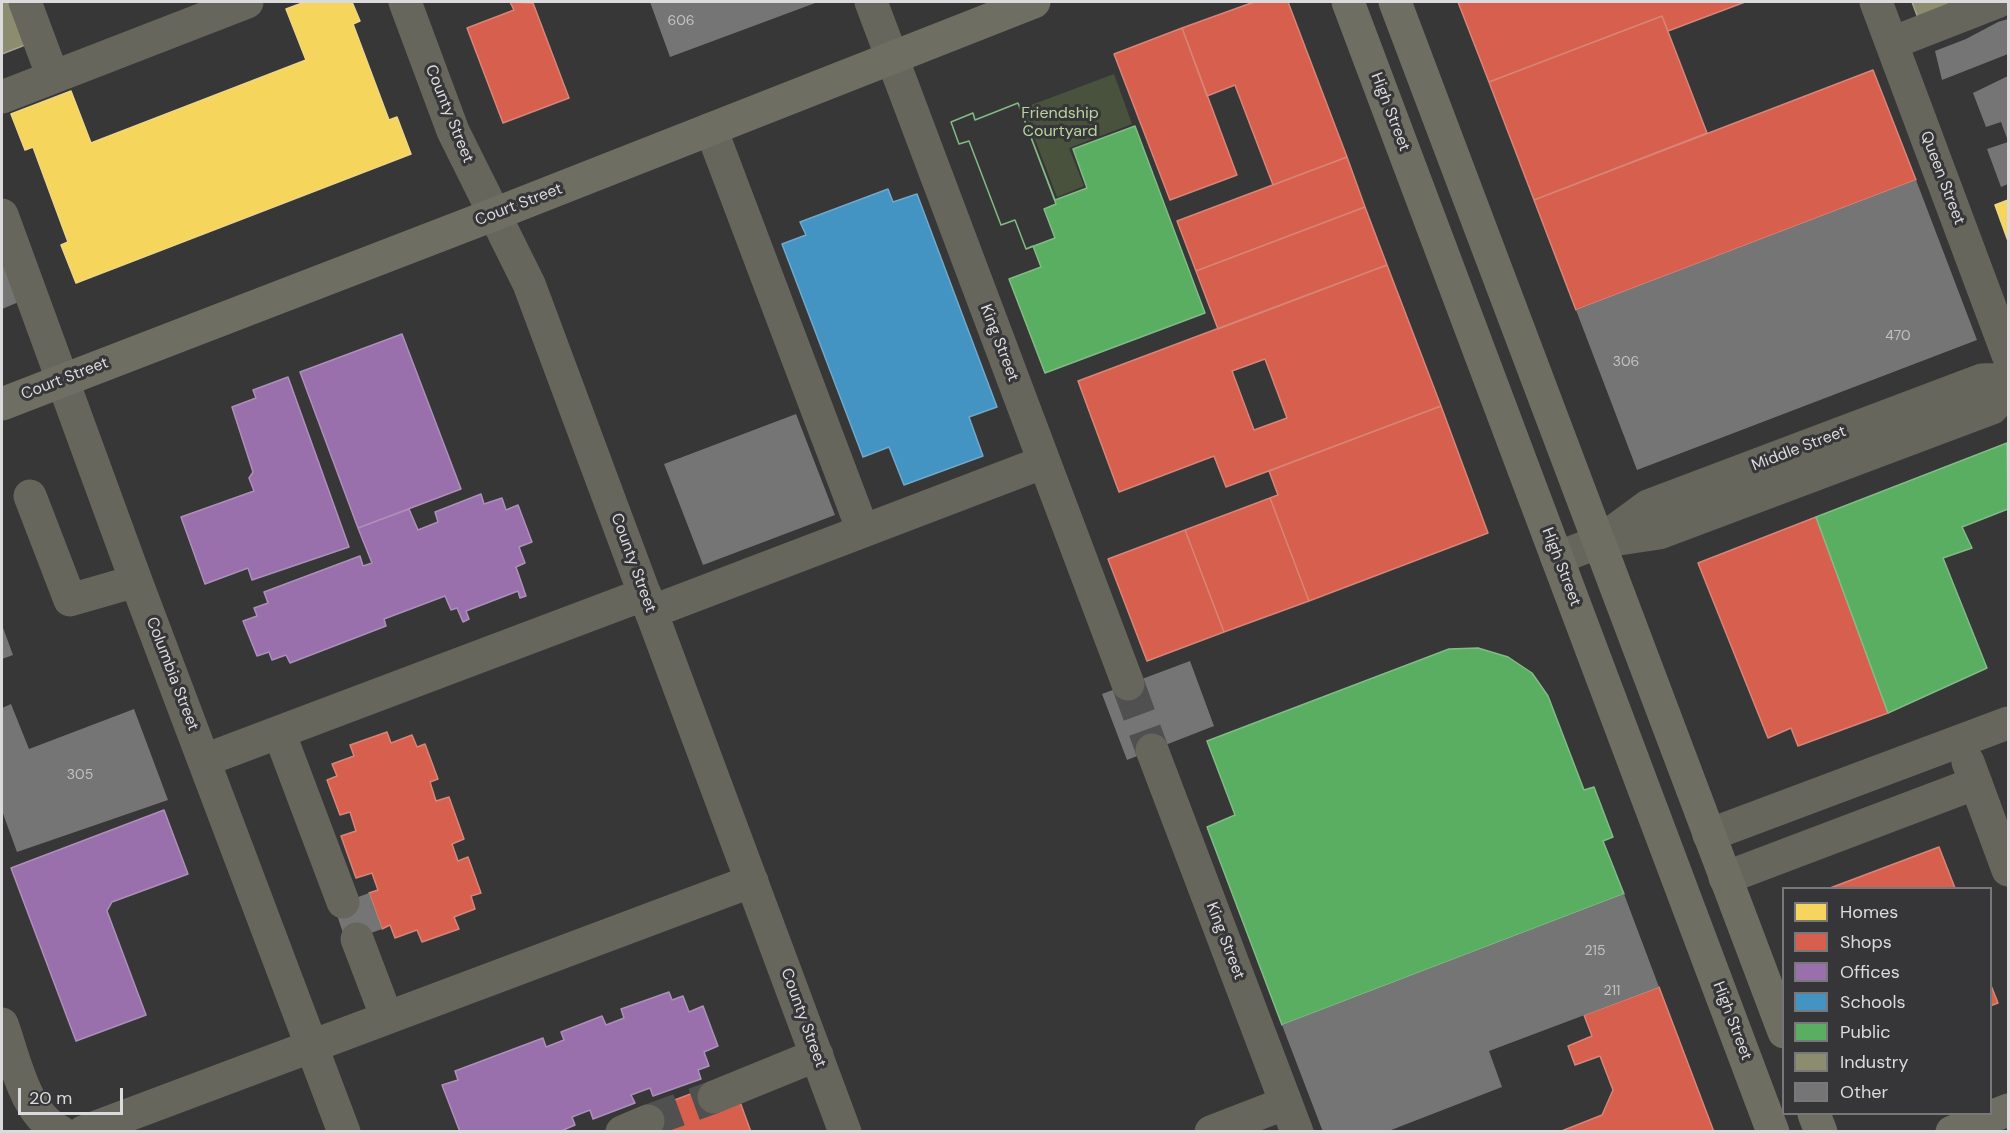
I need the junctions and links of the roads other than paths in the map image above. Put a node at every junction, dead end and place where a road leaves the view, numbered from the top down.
1 (24, 2) edge
2 (247, 2) edge
3 (405, 2) edge
4 (871, 2) edge
5 (1034, 2) edge
6 (1348, 2) edge
7 (1395, 2) edge
8 (1876, 2) edge
9 (1997, 2) edge
10 (1892, 43) junction
11 (892, 58) junction
12 (53, 77) junction
13 (2, 97) edge
14 (711, 129) junction
15 (495, 214) junction
16 (2, 215) edge
17 (2008, 355) edge
18 (2008, 379) edge
19 (63, 380) junction
20 (2008, 388) edge
21 (2, 404) edge
22 (1044, 462) junction
23 (30, 496) dead end
24 (863, 531) junction
25 (1599, 542) junction
26 (1557, 558) junction
27 (136, 581) junction
28 (648, 603) junction
29 (1128, 684) tunnel mouth
30 (2008, 723) edge
31 (279, 732) junction
32 (1960, 741) junction
33 (1152, 750) tunnel mouth
34 (205, 760) junction
35 (1976, 783) junction
36 (1709, 835) junction
37 (2008, 870) edge
38 (1725, 878) junction
39 (752, 881) junction
40 (343, 902) dead end
41 (357, 939) dead end
42 (387, 1018) junction
43 (2, 1024) edge
44 (1782, 1027) edge
45 (313, 1046) junction
46 (817, 1055) junction
47 (714, 1097) tunnel mouth
48 (2008, 1110) edge
49 (1815, 1115) edge
50 (1291, 1117) edge
51 (148, 1121) edge
52 (61, 1131) edge
53 (83, 1131) edge
54 (344, 1131) edge
55 (845, 1131) edge
56 (1211, 1131) edge
57 (1773, 1131) edge
58 (1821, 1131) edge
59 (1952, 1131) edge

1 - 12 street
2 - 12 street
3 - 15 street, County Street
4 - 11 street, King Street
5 - 11 main road, Court Street
6 - 26 main road, High Street
7 - 25 main road
8 - 10 street, Queen Street
9 - 10 street
10 - 17 street, Queen Street
11 - 14 main road, Court Street
11 - 22 street, King Street
12 - 13 street
14 - 15 main road, Court Street
14 - 24 street
15 - 19 main road, Court Street
15 - 28 street, County Street
16 - 19 street, Columbia Street
18 - 25 street, Middle Street
19 - 21 main road, Court Street
19 - 27 street, Columbia Street
20 - 25 street, Middle Street
22 - 24 street
22 - 29 street, King Street
23 - 27 street
24 - 28 street
25 - 26 street, Middle Street
25 - 36 main road
26 - 57 main road, High Street
27 - 34 street, Columbia Street
28 - 31 street
28 - 39 street, County Street
30 - 32 street
31 - 34 street
31 - 40 street
32 - 35 street
32 - 36 street
33 - 50 street, King Street
34 - 45 street, Columbia Street
35 - 37 street
35 - 38 street
36 - 38 main road
38 - 44 main road
39 - 42 street
39 - 46 street, County Street
41 - 42 street
42 - 45 street
43 - 52 street
45 - 51 street
45 - 54 street, Columbia Street
46 - 47 street
46 - 55 street, County Street
48 - 59 main road
49 - 58 main road
50 - 56 street
51 - 53 street

